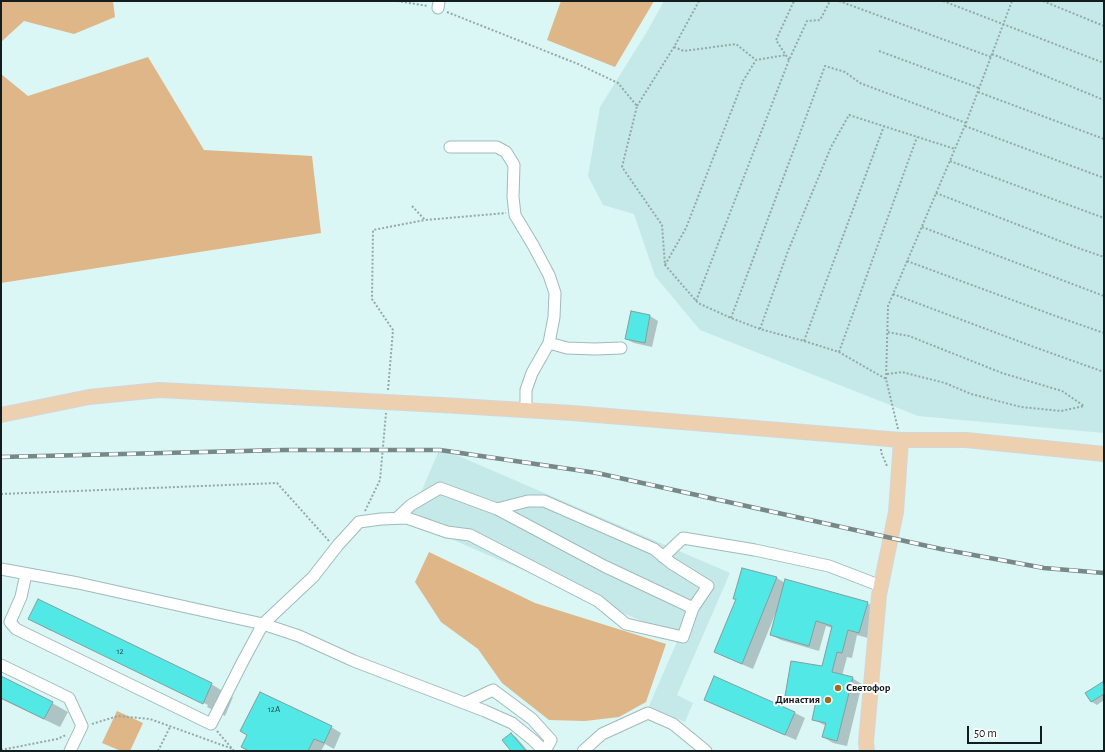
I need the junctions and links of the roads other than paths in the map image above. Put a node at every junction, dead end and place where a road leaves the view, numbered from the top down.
1 (450, 147) dead end
2 (549, 343) junction
3 (621, 348) dead end
4 (526, 410) junction
5 (1, 415) edge
6 (901, 440) junction
7 (1104, 454) edge
8 (497, 509) junction
9 (397, 518) junction
10 (663, 557) junction
11 (1, 569) edge
12 (26, 574) junction
13 (881, 586) junction
14 (693, 608) junction
15 (264, 624) junction
16 (1, 666) edge
17 (465, 703) junction
18 (70, 751) edge
19 (545, 751) edge
20 (583, 751) edge
21 (706, 751) edge
22 (867, 751) edge

1 - 2 street
2 - 3 street
2 - 4 street
4 - 5 main road
4 - 6 main road
6 - 7 main road
6 - 13 main road
8 - 9 street
8 - 10 street
8 - 14 street
9 - 14 street
9 - 15 street
10 - 13 street
10 - 14 street
11 - 12 street
12 - 15 street
12 - 15 street
13 - 22 main road
15 - 17 street
16 - 18 street
17 - 19 street
17 - 19 street
20 - 21 street

